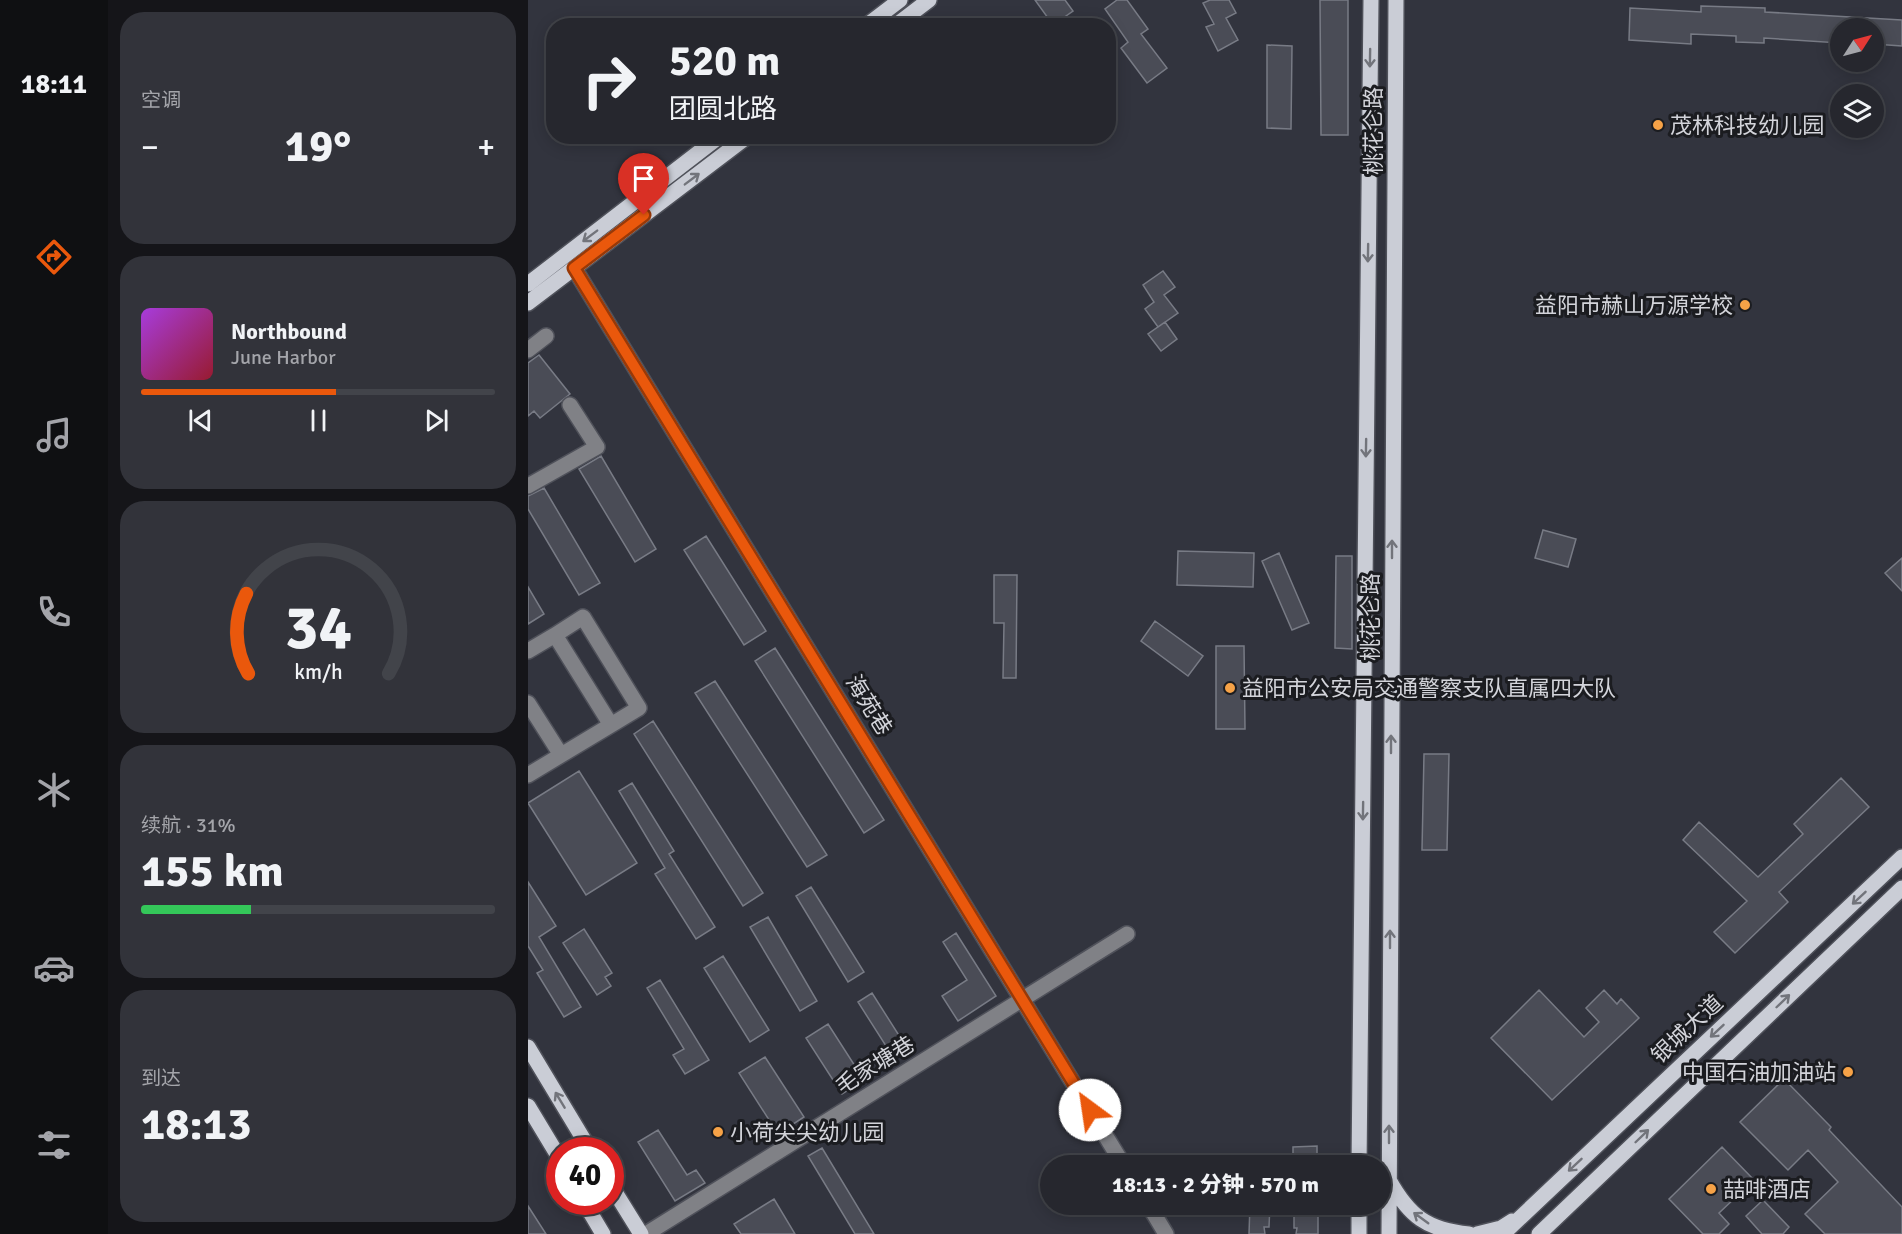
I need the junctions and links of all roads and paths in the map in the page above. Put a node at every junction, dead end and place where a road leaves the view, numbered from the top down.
1 (900, 0) edge
2 (928, 0) edge
3 (1371, 0) edge
4 (1396, 0) edge
5 (876, 18) edge
6 (905, 18) edge
7 (710, 144) edge
8 (737, 144) edge
9 (574, 268) junction
10 (528, 284) edge
11 (528, 303) edge
12 (546, 336) dead end
13 (528, 350) edge
14 (570, 405) dead end
15 (528, 486) edge
16 (555, 635) junction
17 (528, 651) edge
18 (528, 703) edge
19 (611, 724) junction
20 (561, 755) junction
21 (528, 775) edge
22 (1902, 857) edge
23 (1902, 888) edge
24 (1127, 934) dead end
25 (1023, 1000) junction
26 (528, 1047) edge
27 (528, 1106) edge
28 (546, 1137) edge
29 (582, 1137) edge
30 (1117, 1155) edge
31 (1359, 1155) edge
32 (1389, 1155) edge
33 (1391, 1183) edge
34 (624, 1207) edge
35 (1524, 1213) junction
36 (592, 1215) edge
37 (1155, 1215) edge
38 (1359, 1215) edge
39 (1389, 1215) edge
40 (603, 1234) edge
41 (641, 1234) edge
42 (646, 1234) edge
43 (1166, 1234) edge
44 (1359, 1234) edge
45 (1389, 1234) edge
46 (1469, 1234) edge
47 (1477, 1234) edge
48 (1503, 1234) edge
49 (1539, 1234) edge

1 - 5 main road
2 - 6 main road
3 -> 31 main road, 桃花仑路
32 -> 4 main road, 桃花仑路
7 -> 10 main road
9 -> 8 main road
9 - 11 main road
9 - 25 street, 海苑巷
12 - 13 street
14 - 15 street
16 - 17 street
16 - 19 street
16 - 19 street
18 - 20 street
19 - 20 street
20 - 21 street
22 -> 35 main road, 银城大道
49 -> 23 main road, 银城大道
24 - 25 street, 毛家塘巷
25 - 30 street, 海苑巷
25 - 42 street, 毛家塘巷
29 -> 26 main road
27 - 28 main road
46 -> 33 main road
34 - 41 main road
35 - 47 main road
35 - 48 main road, 银城大道
36 - 40 main road
37 - 43 street
38 - 44 main road
39 - 45 main road, 桃花仑路

